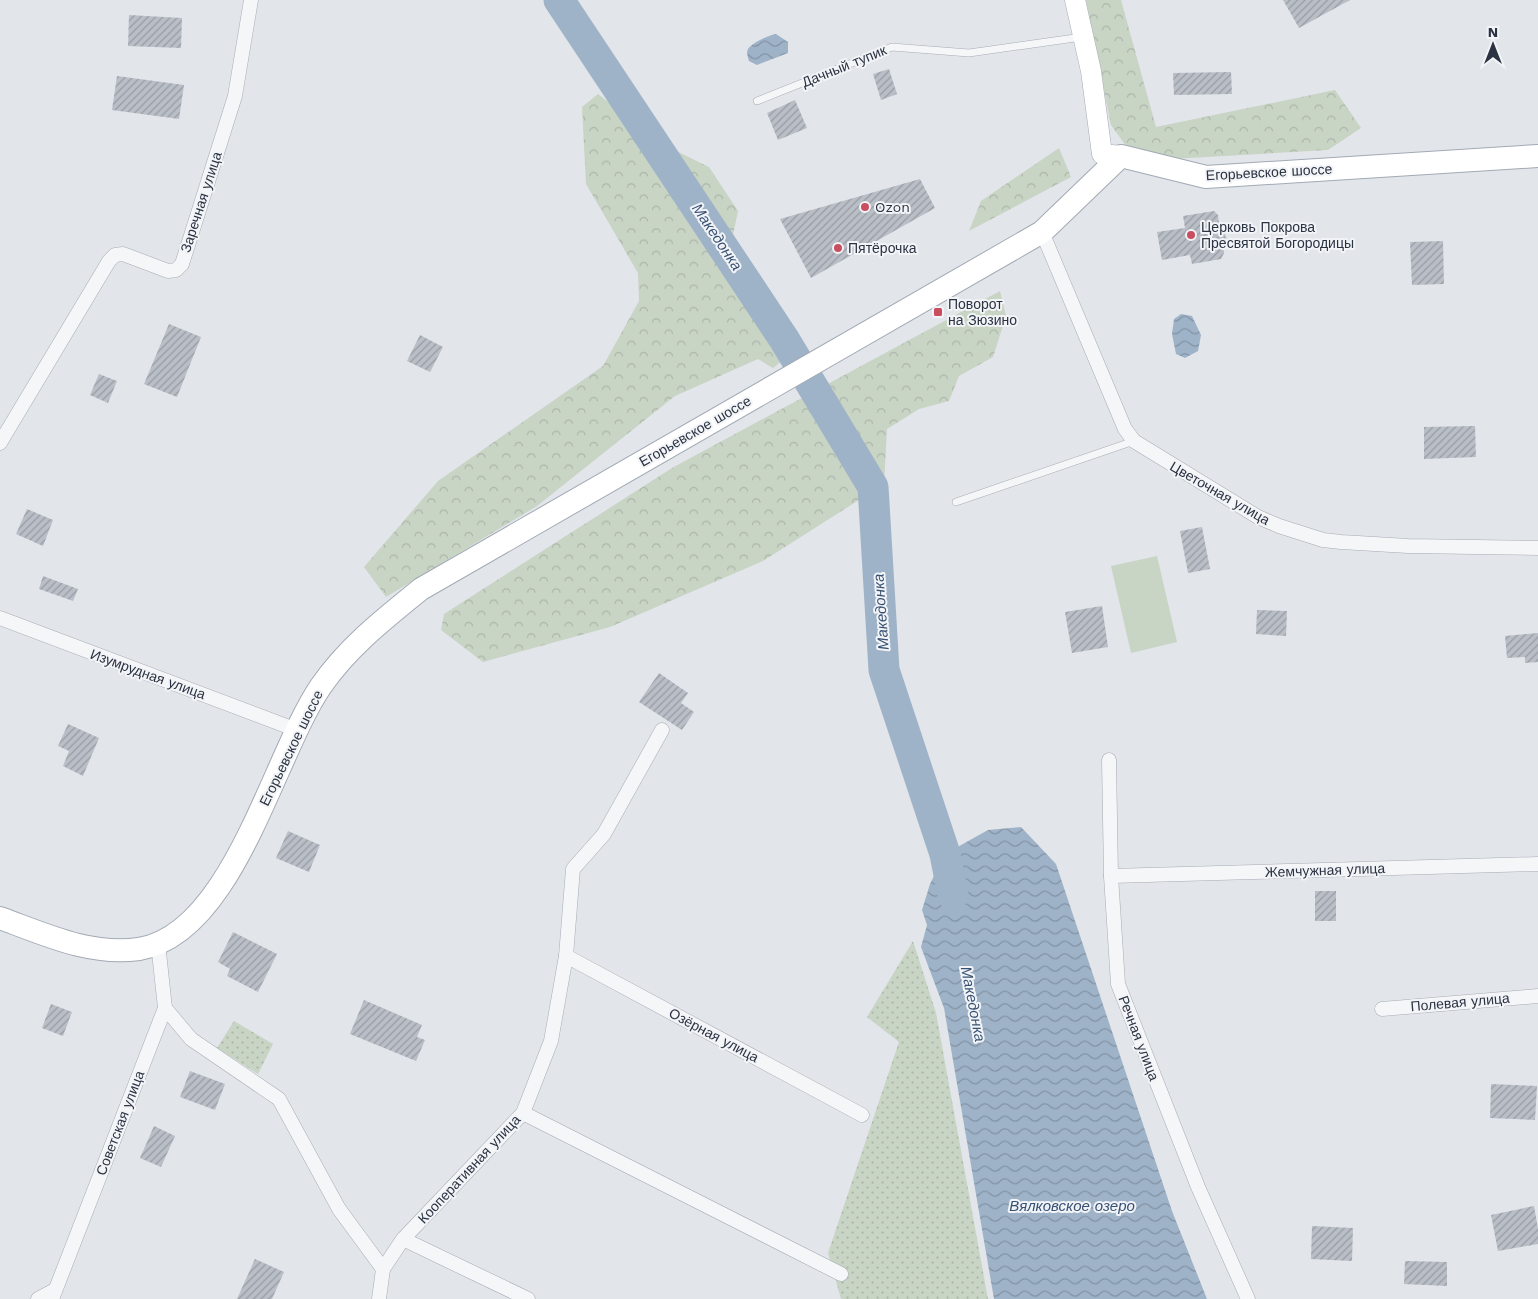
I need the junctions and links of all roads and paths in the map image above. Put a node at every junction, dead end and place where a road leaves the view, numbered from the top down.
1 (251, 0) edge
2 (1075, 0) edge
3 (1083, 37) junction
4 (756, 101) dead end
5 (1121, 156) junction
6 (1538, 156) edge
7 (1042, 232) junction
8 (1134, 441) junction
9 (0, 443) edge
10 (956, 502) dead end
11 (1538, 548) edge
12 (0, 618) edge
13 (297, 730) junction
14 (662, 730) dead end
15 (1108, 760) dead end
16 (1538, 864) edge
17 (1111, 876) junction
18 (0, 918) edge
19 (158, 943) junction
20 (566, 956) junction
21 (1538, 996) edge
22 (165, 1008) junction
23 (1382, 1009) dead end
24 (523, 1113) junction
25 (862, 1115) dead end
26 (403, 1239) junction
27 (383, 1270) junction
28 (841, 1274) dead end
29 (54, 1294) edge
30 (38, 1299) edge
31 (378, 1299) edge
32 (528, 1299) edge
33 (1248, 1299) edge

1 - 9 street, Заречная улица
2 - 3 main road
3 - 4 lane, Дачный тупик
3 - 5 main road
5 - 6 main road, Егорьевское шоссе
5 - 7 main road, Егорьевское шоссе
7 - 8 street, Цветочная улица
7 - 13 main road, Егорьевское шоссе
8 - 10 lane
8 - 11 street, Цветочная улица
12 - 13 street, Изумрудная улица
13 - 19 main road, Егорьевское шоссе
14 - 20 street, Кооперативная улица
15 - 17 street, Речная улица
16 - 17 street, Жемчужная улица
17 - 33 street, Речная улица
18 - 19 main road, Егорьевское шоссе
19 - 22 street, Советская улица
20 - 24 street, Кооперативная улица
20 - 25 street, Озёрная улица
21 - 23 street, Полевая улица
22 - 27 street
22 - 29 street, Советская улица
24 - 26 street, Кооперативная улица
24 - 28 street
26 - 27 street, Кооперативная улица
26 - 32 street
27 - 31 street, Кооперативная улица
29 - 30 street

